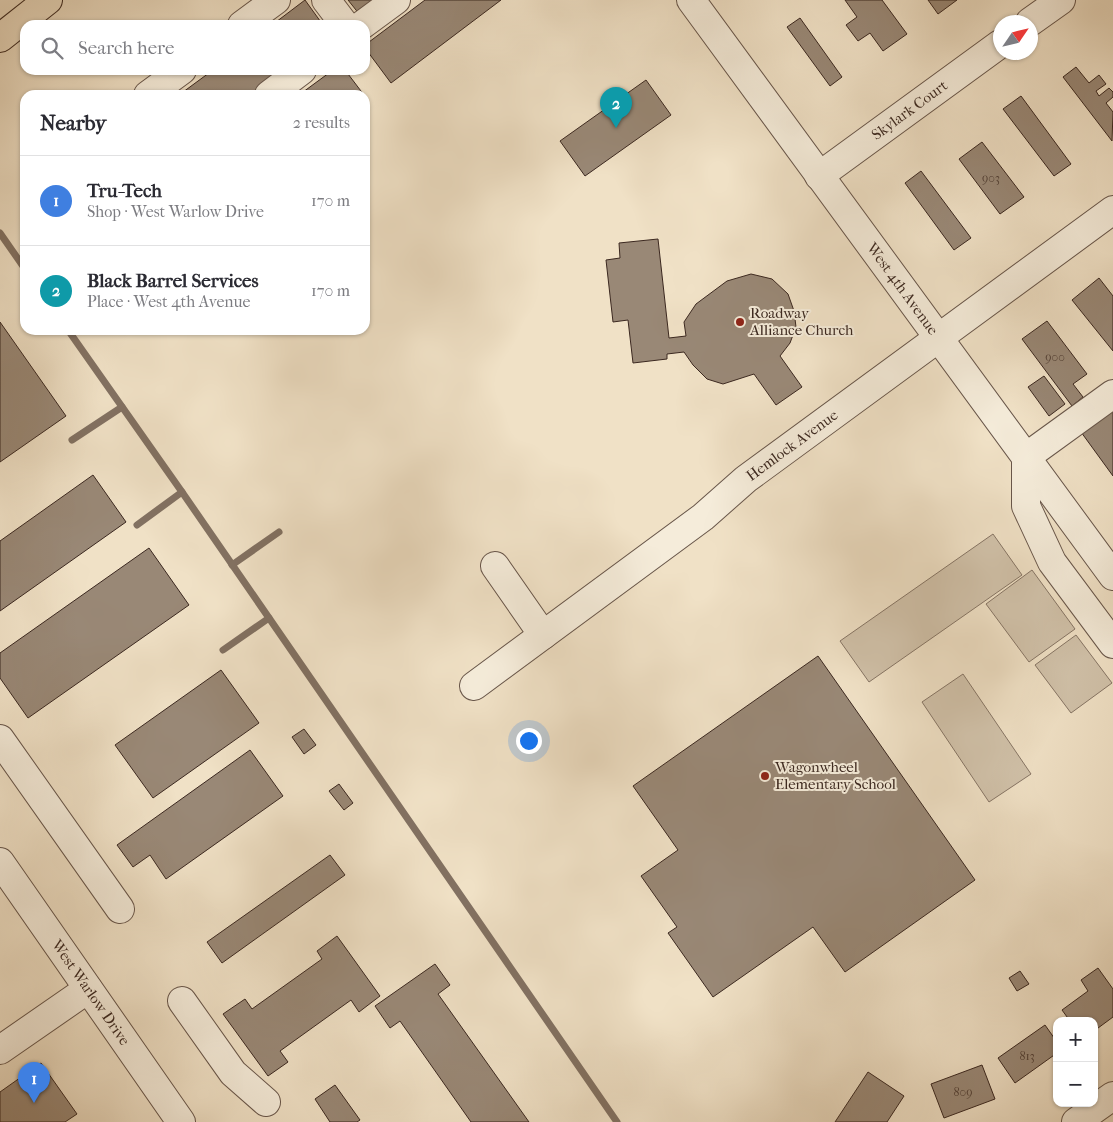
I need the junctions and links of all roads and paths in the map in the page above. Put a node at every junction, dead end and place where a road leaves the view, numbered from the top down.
1 (48, 0) edge
2 (276, 0) edge
3 (326, 0) edge
4 (396, 0) edge
5 (691, 0) edge
6 (1062, 0) edge
7 (1038, 16) edge
8 (23, 20) edge
9 (249, 20) edge
10 (341, 20) edge
11 (369, 20) edge
12 (20, 22) edge
13 (0, 38) edge
14 (993, 49) edge
15 (175, 75) edge
16 (295, 75) edge
17 (155, 90) edge
18 (276, 90) edge
19 (819, 176) junction
20 (1113, 210) edge
21 (938, 338) junction
22 (1113, 394) edge
23 (1026, 457) junction
24 (495, 566) dead end
25 (1113, 576) edge
26 (543, 636) junction
27 (1113, 644) edge
28 (474, 686) dead end
29 (0, 739) edge
30 (0, 862) edge
31 (120, 909) dead end
32 (88, 989) junction
33 (182, 1001) dead end
34 (0, 1050) edge
35 (1113, 1096) edge
36 (266, 1102) dead end
37 (181, 1122) edge
38 (1076, 1122) edge

1 - 8 main road
2 - 9 street
3 - 10 street
4 - 11 street
5 - 19 street, West 4th Avenue
6 - 7 street
12 - 13 main road
14 - 19 street, Skylark Court
15 - 17 street
16 - 18 street
19 - 21 street, West 4th Avenue
20 - 21 street, Hemlock Avenue
21 - 23 street, West 4th Avenue
21 - 26 street, Hemlock Avenue
22 - 23 street
23 - 25 street, West 4th Avenue
23 - 27 street
24 - 26 street
26 - 28 street, Hemlock Avenue
29 - 31 street
30 - 32 street, West Warlow Drive
32 - 34 street
32 - 37 street, West Warlow Drive
33 - 36 street
35 - 38 street

